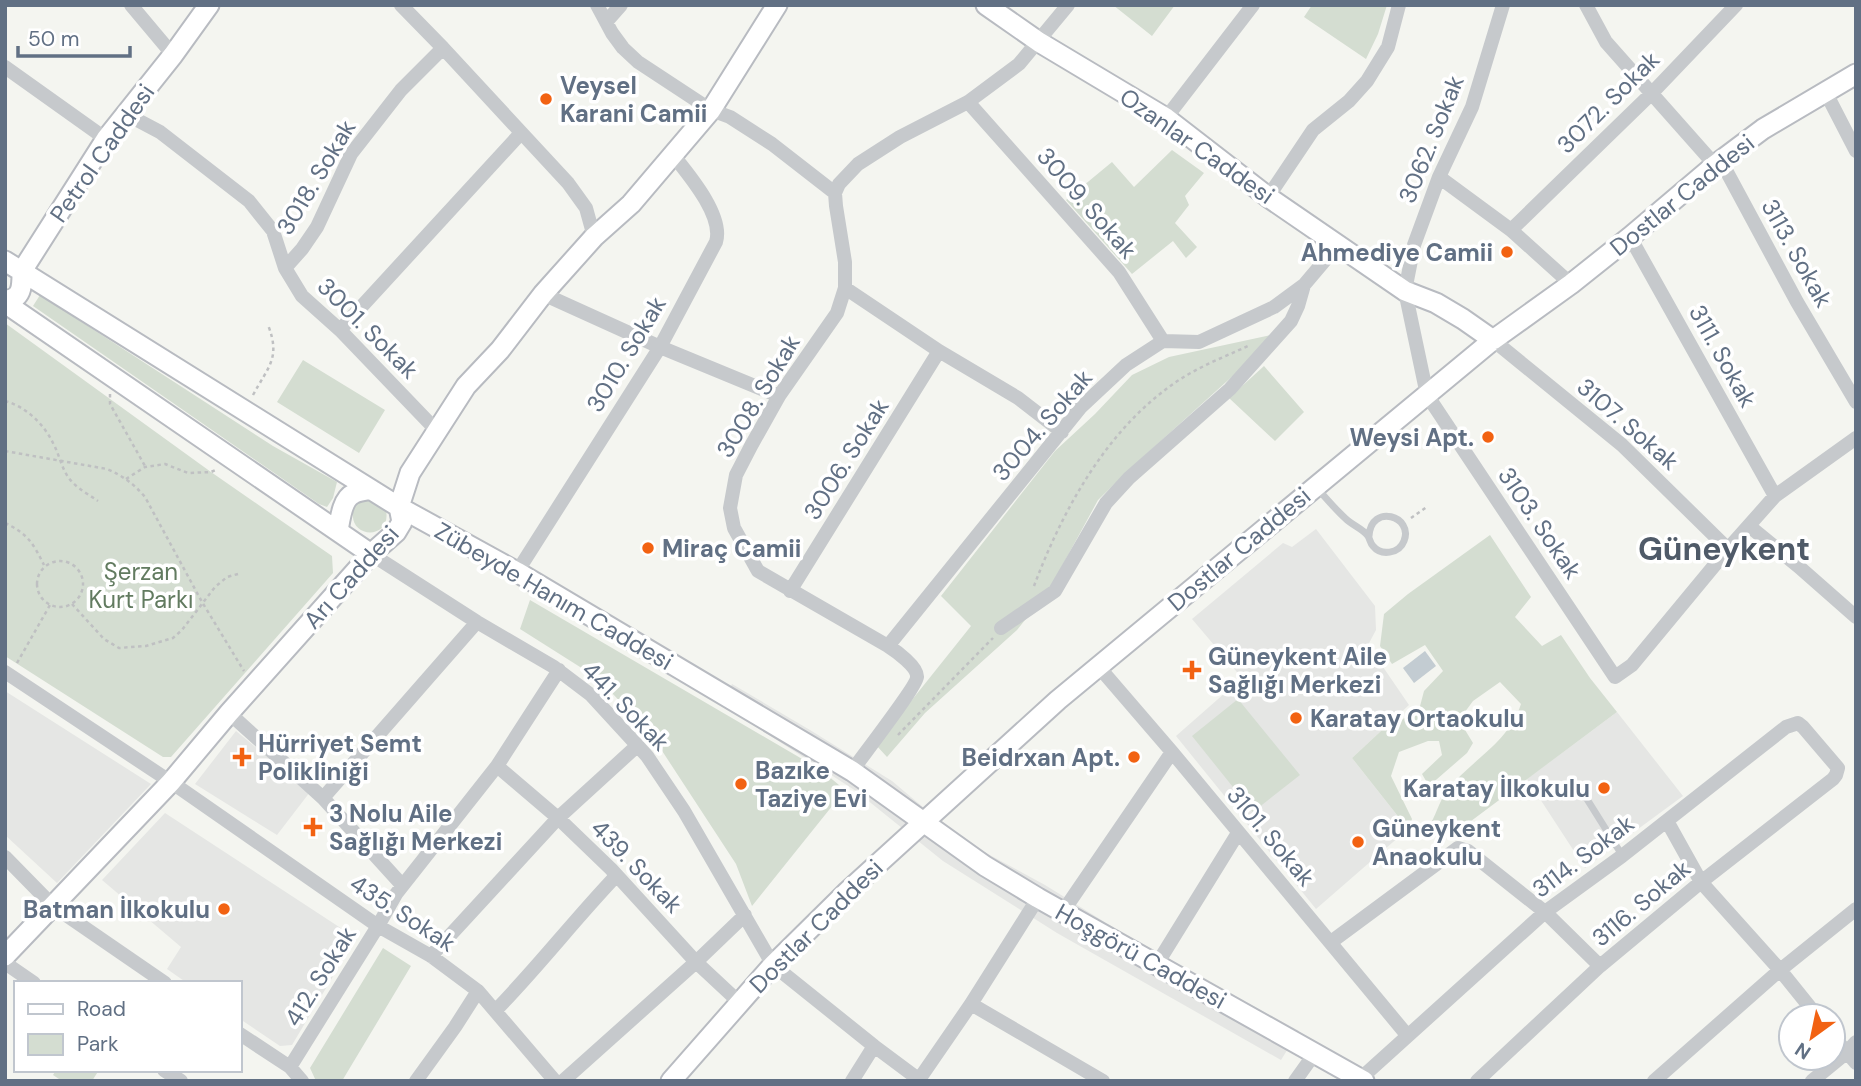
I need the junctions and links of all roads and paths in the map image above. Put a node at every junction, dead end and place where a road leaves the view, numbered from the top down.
1 (131, 5) edge
2 (209, 5) edge
3 (401, 5) edge
4 (597, 5) edge
5 (621, 5) edge
6 (777, 5) edge
7 (986, 5) edge
8 (1068, 5) edge
9 (1253, 5) edge
10 (1399, 5) edge
11 (1503, 5) edge
12 (1586, 5) edge
13 (1736, 5) edge
14 (606, 22) junction
15 (1039, 42) junction
16 (443, 48) junction
17 (173, 55) junction
18 (5, 67) edge
19 (1856, 74) edge
20 (1825, 91) junction
21 (1652, 93) junction
22 (968, 102) junction
23 (712, 110) junction
24 (126, 114) junction
25 (1166, 118) junction
26 (521, 133) junction
27 (106, 139) junction
28 (1856, 151) edge
29 (673, 155) junction
30 (1718, 163) junction
31 (1439, 177) junction
32 (835, 193) junction
33 (1268, 197) junction
34 (1511, 230) junction
35 (594, 236) junction
36 (1630, 237) junction
37 (1337, 246) junction
38 (10, 264) edge
39 (285, 268) junction
40 (1572, 284) junction
41 (1304, 285) junction
42 (845, 288) junction
43 (1405, 291) junction
44 (543, 294) junction
45 (5, 302) edge
46 (268, 326) dead end
47 (340, 330) junction
48 (1493, 340) junction
49 (1163, 341) junction
50 (1253, 343) dead end
51 (660, 347) junction
52 (939, 351) junction
53 (109, 373) junction
54 (1427, 395) junction
55 (779, 396) junction
56 (5, 401) edge
57 (1856, 402) edge
58 (244, 410) junction
59 (437, 430) junction
60 (1062, 432) junction
61 (1856, 438) edge
62 (5, 452) edge
63 (59, 461) junction
64 (237, 461) junction
65 (145, 467) junction
66 (126, 479) junction
67 (1316, 486) junction
68 (370, 489) junction
69 (1775, 496) junction
70 (98, 501) dead end
71 (1428, 506) dead end
72 (399, 507) junction
73 (5, 523) edge
74 (1402, 524) junction
75 (1749, 527) junction
76 (338, 531) junction
77 (1368, 536) junction
78 (1728, 549) junction
79 (370, 554) junction
80 (45, 566) junction
81 (517, 572) junction
82 (238, 574) dead end
83 (1033, 589) dead end
84 (790, 591) junction
85 (202, 601) junction
86 (72, 604) junction
87 (50, 605) junction
88 (1856, 617) edge
89 (477, 622) junction
90 (1002, 628) joint
91 (888, 646) junction
92 (1098, 667) junction
93 (559, 670) junction
94 (7, 674) edge
95 (254, 685) junction
96 (229, 713) junction
97 (892, 742) dead end
98 (638, 745) junction
99 (1172, 752) junction
100 (496, 766) junction
101 (1838, 768) joint
102 (852, 771) junction
103 (171, 782) junction
104 (1580, 788) dead end
105 (323, 798) junction
106 (558, 818) junction
107 (1667, 821) junction
108 (923, 824) junction
109 (1238, 833) junction
110 (1622, 856) junction
111 (5, 857) edge
112 (616, 876) junction
113 (1701, 882) junction
114 (402, 885) junction
115 (1038, 898) junction
116 (52, 906) junction
117 (1856, 909) edge
118 (1545, 912) junction
119 (1062, 913) junction
120 (745, 915) junction
121 (379, 926) junction
122 (1331, 942) junction
123 (5, 956) edge
124 (431, 956) junction
125 (696, 962) junction
126 (5, 963) edge
127 (1157, 964) junction
128 (773, 965) junction
129 (1600, 966) junction
130 (1780, 970) junction
131 (31, 981) edge
132 (162, 981) edge
133 (478, 991) junction
134 (1806, 1002) edge
135 (740, 1003) junction
136 (971, 1004) junction
137 (496, 1010) junction
138 (242, 1035) edge
139 (1407, 1035) junction
140 (874, 1046) junction
141 (1853, 1052) edge
142 (1315, 1053) junction
143 (289, 1067) junction
144 (920, 1080) edge
145 (1362, 1080) edge
146 (302, 1081) edge
147 (416, 1081) edge
148 (555, 1081) edge
149 (563, 1081) edge
150 (671, 1081) edge
151 (852, 1081) edge
152 (1103, 1081) edge
153 (1295, 1081) edge
154 (1478, 1081) edge
155 (1654, 1081) edge
156 (1812, 1081) edge

1 - 17 street
2 - 17 street, Petrol Caddesi
3 - 16 street
4 - 14 street
5 - 14 street
6 - 23 street, Arı Caddesi
7 - 15 street, Ozanlar Caddesi
8 - 15 street
9 - 25 street
10 - 33 street
11 - 31 street, 3062. Sokak
12 - 21 street, 3113. Sokak
13 - 21 street, 3072. Sokak
14 - 23 street
15 - 22 street
15 - 25 street, Ozanlar Caddesi
16 - 26 street
16 - 39 street, 3018. Sokak
17 - 24 street, Petrol Caddesi
18 - 27 street
19 - 20 street, Dostlar Caddesi
20 - 28 street
20 - 30 street, Dostlar Caddesi
21 - 30 street, 3113. Sokak
21 - 34 street, 3072. Sokak
22 - 32 street
22 - 49 street, 3009. Sokak
23 - 29 street, Arı Caddesi
23 - 32 street
24 - 27 street, Petrol Caddesi
24 - 39 street, 3001. Sokak
25 - 33 street, Ozanlar Caddesi
26 - 35 street
26 - 47 street
27 - 38 street, Petrol Caddesi
29 - 35 street, Arı Caddesi
29 - 51 street, 3010. Sokak
30 - 36 street, Dostlar Caddesi
30 - 57 street, 3113. Sokak
31 - 34 street
31 - 43 street, 3062. Sokak
32 - 42 street, 3008. Sokak
33 - 37 street, Ozanlar Caddesi
34 - 40 street
35 - 44 street, Arı Caddesi
36 - 40 street, Dostlar Caddesi
36 - 69 street, 3111. Sokak
37 - 41 street
37 - 43 street, Ozanlar Caddesi
38 - 45 street, Petrol Caddesi
38 - 58 street, Zübeyde Hanım Caddesi
39 - 47 street, 3001. Sokak
40 - 48 street, Dostlar Caddesi
41 - 49 street
41 - 90 street
42 - 52 street
42 - 55 street, 3008. Sokak
43 - 48 street, Ozanlar Caddesi
43 - 54 street
44 - 51 street
44 - 59 street, Arı Caddesi
45 - 53 street
46 - 58 path
47 - 59 street, 3001. Sokak
48 - 54 street, Dostlar Caddesi
48 - 78 street, 3107. Sokak
49 - 60 street, 3004. Sokak
50 - 83 path
51 - 55 street
51 - 81 street, 3010. Sokak
52 - 60 street
52 - 84 street, 3006. Sokak
53 - 64 street
53 - 65 path
54 - 67 street, Dostlar Caddesi
54 - 78 street, 3103. Sokak
55 - 84 street, 3008. Sokak
56 - 63 path
58 - 68 street, Zübeyde Hanım Caddesi
59 - 72 street, Arı Caddesi
60 - 91 street, 3004. Sokak
61 - 69 street
62 - 63 path
63 - 66 path
63 - 70 path
64 - 65 path
64 - 76 street
65 - 66 path
66 - 85 path
67 - 77 lane
67 - 92 street, Dostlar Caddesi
68 - 72 street, Zübeyde Hanım Caddesi
68 - 76 street
69 - 75 street
71 - 74 path
72 - 79 street, Arı Caddesi
72 - 81 street, Zübeyde Hanım Caddesi
73 - 80 path
74 - 77 lane
74 - 77 lane
75 - 78 street
75 - 88 street
76 - 79 street
79 - 89 street, 441. Sokak
79 - 95 street, Arı Caddesi
80 - 86 path
80 - 87 path
81 - 102 street, Zübeyde Hanım Caddesi
82 - 85 path
84 - 91 street, 3008. Sokak
85 - 86 path
85 - 95 path
86 - 87 path
87 - 94 path
89 - 93 street, 441. Sokak
89 - 105 street
90 - 97 path
91 - 102 street, 3008. Sokak
92 - 99 street, 3101. Sokak
92 - 108 street, Dostlar Caddesi
93 - 98 street, 441. Sokak
93 - 100 street, 412. Sokak
94 - 103 street, 435. Sokak
95 - 96 street, Arı Caddesi
96 - 103 street, Arı Caddesi
96 - 105 street
98 - 106 street
98 - 120 street, 441. Sokak
99 - 109 street, 3101. Sokak
99 - 119 street
100 - 106 street, 439. Sokak
100 - 114 street, 412. Sokak
101 - 107 street, 3114. Sokak
101 - 113 street, 3116. Sokak
102 - 108 street, Zübeyde Hanım Caddesi
103 - 116 street, Arı Caddesi
103 - 121 street, 435. Sokak
104 - 110 lane
105 - 114 street
106 - 112 street, 439. Sokak
106 - 124 street
107 - 110 street, 3114. Sokak
107 - 113 street
108 - 115 street, Hoşgörü Caddesi
108 - 128 street, Dostlar Caddesi
109 - 122 street, 3101. Sokak
109 - 127 street
110 - 118 street, 3114. Sokak
111 - 116 street
112 - 125 street, 439. Sokak
112 - 137 street
113 - 129 street, 3116. Sokak
113 - 130 street
114 - 121 street, 412. Sokak
115 - 119 street, Hoşgörü Caddesi
115 - 136 street
116 - 123 street, Arı Caddesi
116 - 132 street
117 - 130 street
118 - 122 street
118 - 129 street
118 - 139 street, 3114. Sokak
119 - 127 street, Hoşgörü Caddesi
120 - 125 street
120 - 128 street, 441. Sokak
121 - 124 street, 435. Sokak
121 - 143 street, 412. Sokak
122 - 139 street, 3101. Sokak
124 - 133 street, 435. Sokak
125 - 135 street, 439. Sokak
125 - 149 street
126 - 131 street
127 - 142 street, Hoşgörü Caddesi
128 - 135 street, Dostlar Caddesi
128 - 140 street
129 - 154 street, 3116. Sokak
130 - 134 street
130 - 155 street
133 - 137 street, 435. Sokak
133 - 147 street
135 - 150 street, Dostlar Caddesi
136 - 144 street
136 - 152 street
137 - 148 street, 435. Sokak
138 - 143 street
139 - 145 street, 3114. Sokak
140 - 144 street
140 - 151 street
141 - 156 street
142 - 145 street, Hoşgörü Caddesi
142 - 153 street
143 - 146 street

